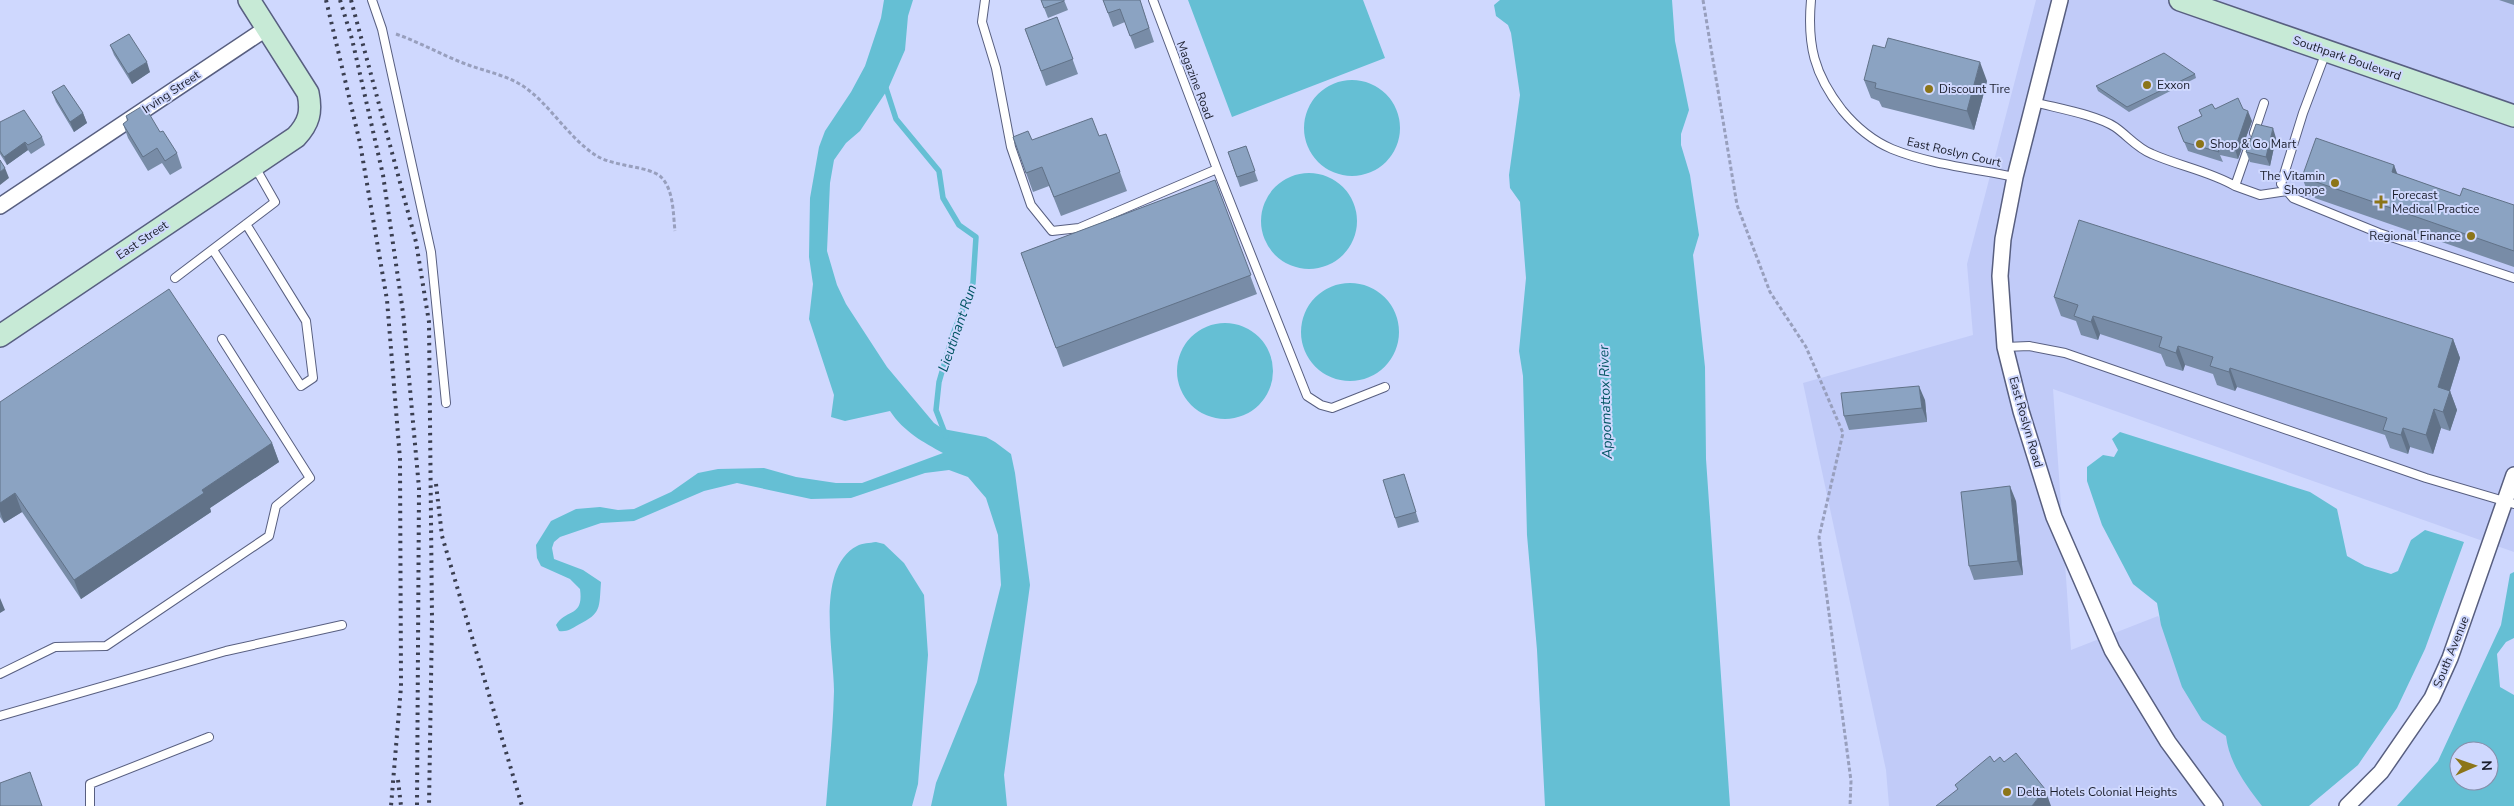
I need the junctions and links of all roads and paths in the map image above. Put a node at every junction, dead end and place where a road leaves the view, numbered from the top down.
1 (249, 0) edge
2 (372, 0) edge
3 (985, 0) edge
4 (1153, 0) edge
5 (1703, 0) edge
6 (1811, 0) edge
7 (2060, 0) edge
8 (2180, 0) edge
9 (267, 28) junction
10 (382, 29) junction
11 (2326, 50) junction
12 (2034, 102) junction
13 (2264, 103) dead end
14 (2514, 116) edge
15 (254, 166) junction
16 (1217, 169) junction
17 (2015, 177) junction
18 (2235, 186) junction
19 (2286, 191) junction
20 (0, 206) edge
21 (246, 224) junction
22 (675, 231) dead end
23 (213, 250) junction
24 (175, 278) dead end
25 (2514, 278) edge
26 (0, 336) edge
27 (222, 339) dead end
28 (2005, 347) junction
29 (1384, 387) dead end
30 (446, 403) dead end
31 (2514, 475) edge
32 (2510, 502) edge
33 (342, 625) dead end
34 (0, 674) edge
35 (0, 716) edge
36 (208, 737) dead end
37 (90, 806) edge
38 (1850, 806) edge
39 (2215, 806) edge
40 (2347, 806) edge

1 - 9 street, East Street
2 - 10 lane
3 - 16 lane
4 - 16 lane, Magazine Road
5 - 38 path
6 - 17 lane, East Roslyn Court
7 - 12 street, East Roslyn Road
8 - 11 street, Southpark Boulevard
9 - 15 street, East Street
9 - 20 street, Irving Street
10 - 22 path
10 - 30 lane
11 - 14 street, Southpark Boulevard
11 - 19 lane
12 - 17 street, East Roslyn Road
12 - 18 lane
13 - 18 lane
15 - 21 lane
15 - 26 street, East Street
16 - 29 lane, Magazine Road
17 - 28 street, East Roslyn Road
18 - 19 lane
19 - 25 lane
21 - 23 lane
21 - 23 lane
23 - 24 lane
27 - 34 lane
28 - 32 lane
28 - 39 street, East Roslyn Road
31 - 32 street, South Avenue
32 - 40 street, South Avenue
33 - 35 lane
36 - 37 lane

